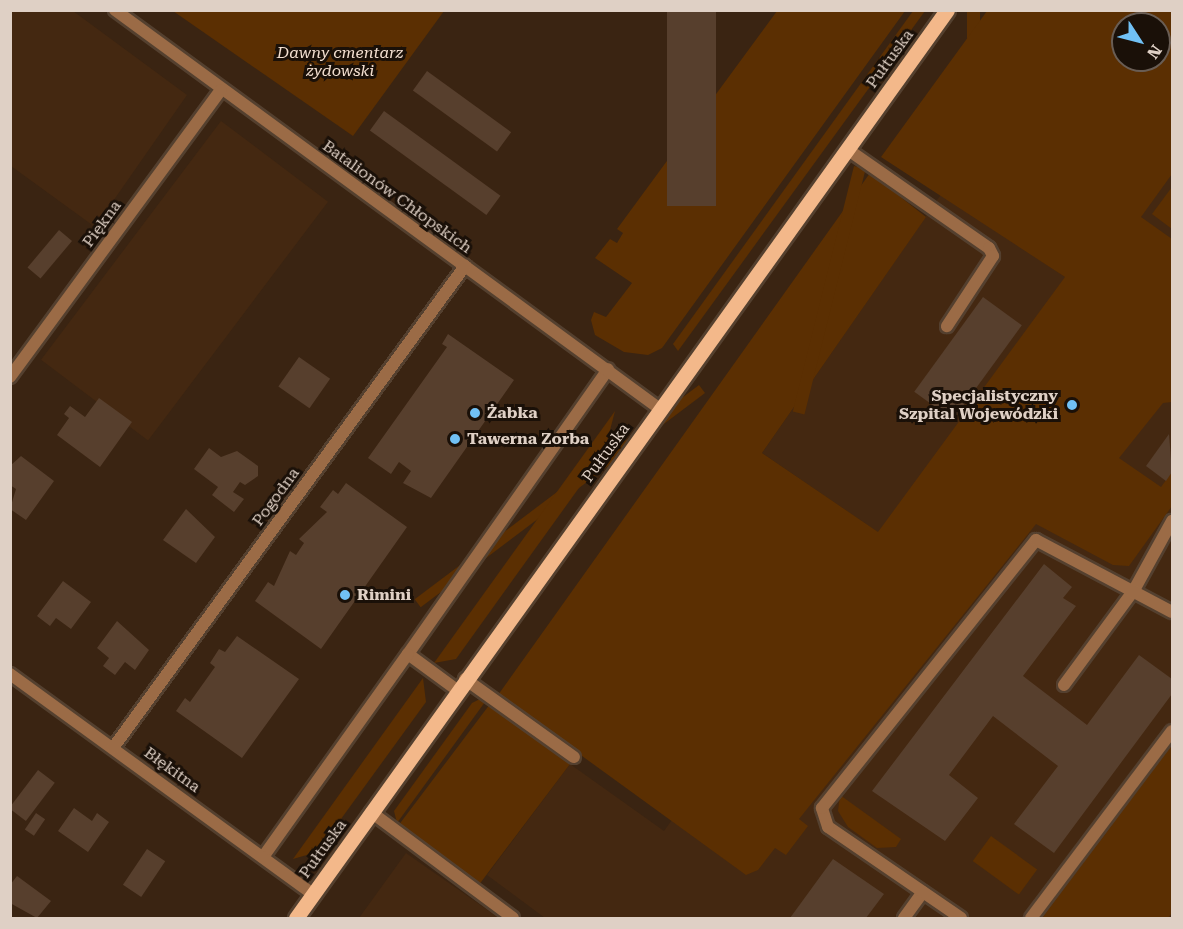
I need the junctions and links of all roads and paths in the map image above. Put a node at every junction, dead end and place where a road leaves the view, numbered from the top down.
1 (115, 10) edge
2 (947, 10) edge
3 (221, 90) junction
4 (847, 149) junction
5 (465, 266) junction
6 (947, 326) dead end
7 (608, 369) junction
8 (10, 377) edge
9 (660, 409) junction
10 (1173, 521) edge
11 (1134, 590) junction
12 (1173, 612) edge
13 (408, 654) junction
14 (10, 674) edge
15 (461, 684) junction
16 (1065, 685) dead end
17 (1173, 731) edge
18 (113, 747) junction
19 (574, 757) dead end
20 (371, 812) junction
21 (263, 857) junction
22 (923, 892) junction
23 (313, 894) junction
24 (296, 918) edge
25 (513, 918) edge
26 (904, 918) edge
27 (961, 918) edge
28 (1031, 918) edge

1 - 3 street, Batalionów Chłopskich
2 - 4 main road, Pułtuska
3 - 5 street, Batalionów Chłopskich
3 - 8 street, Piękna
4 - 6 street
4 - 9 main road, Pułtuska
5 - 7 street, Batalionów Chłopskich
5 - 18 street, Pogodna
7 - 9 street, Batalionów Chłopskich
7 - 13 street
9 - 15 main road, Pułtuska
10 - 11 street
11 - 12 street
11 - 16 street
11 - 22 street
13 - 15 street
13 - 21 street
14 - 18 street, Błękitna
15 - 19 street
15 - 20 main road, Pułtuska
17 - 28 street
18 - 21 street, Błękitna
20 - 23 main road, Pułtuska
20 - 25 street
21 - 23 street, Błękitna
22 - 26 street
22 - 27 street
23 - 24 main road, Pułtuska

